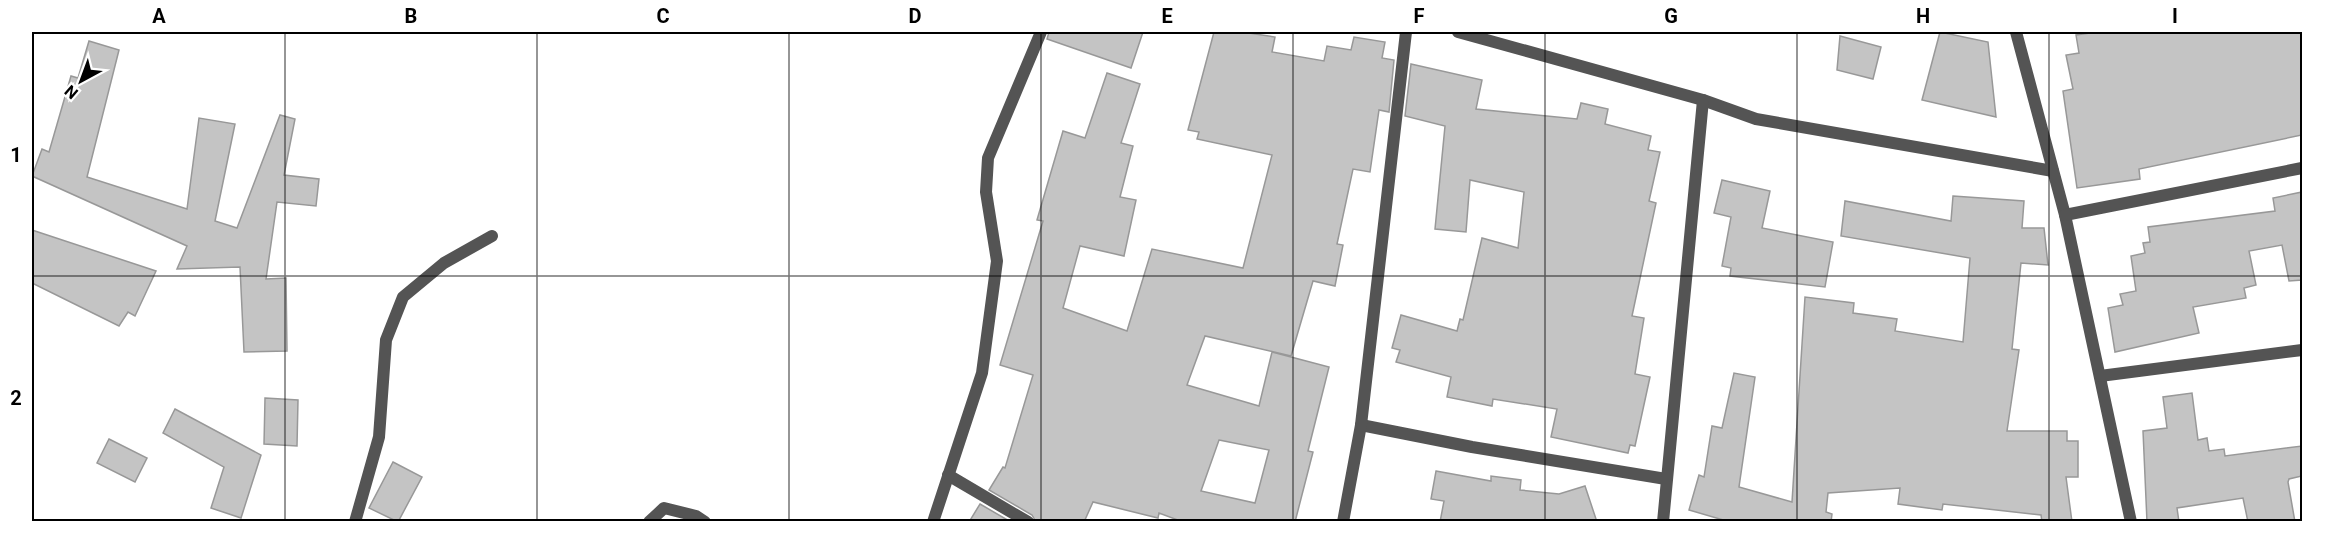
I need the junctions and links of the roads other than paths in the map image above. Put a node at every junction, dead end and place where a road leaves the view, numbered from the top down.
1 (1041, 32) edge
2 (1406, 32) edge
3 (1458, 32) edge
4 (2016, 32) edge
5 (1703, 100) junction
6 (2302, 168) edge
7 (2053, 171) junction
8 (2065, 215) junction
9 (492, 236) dead end
10 (2302, 350) edge
11 (2100, 376) junction
12 (1361, 425) junction
13 (948, 475) junction
14 (1666, 479) junction
15 (355, 522) edge
16 (649, 522) edge
17 (705, 522) edge
18 (933, 522) edge
19 (1028, 522) edge
20 (1343, 522) edge
21 (1663, 522) edge
22 (2131, 522) edge

1 - 13 street
2 - 12 street
3 - 5 street
4 - 7 street
5 - 7 street
5 - 14 street
6 - 8 street
7 - 8 street
8 - 11 street
9 - 15 street
10 - 11 street
11 - 22 street
12 - 14 street
12 - 20 street
13 - 18 street
13 - 19 street
14 - 21 street
16 - 17 street

